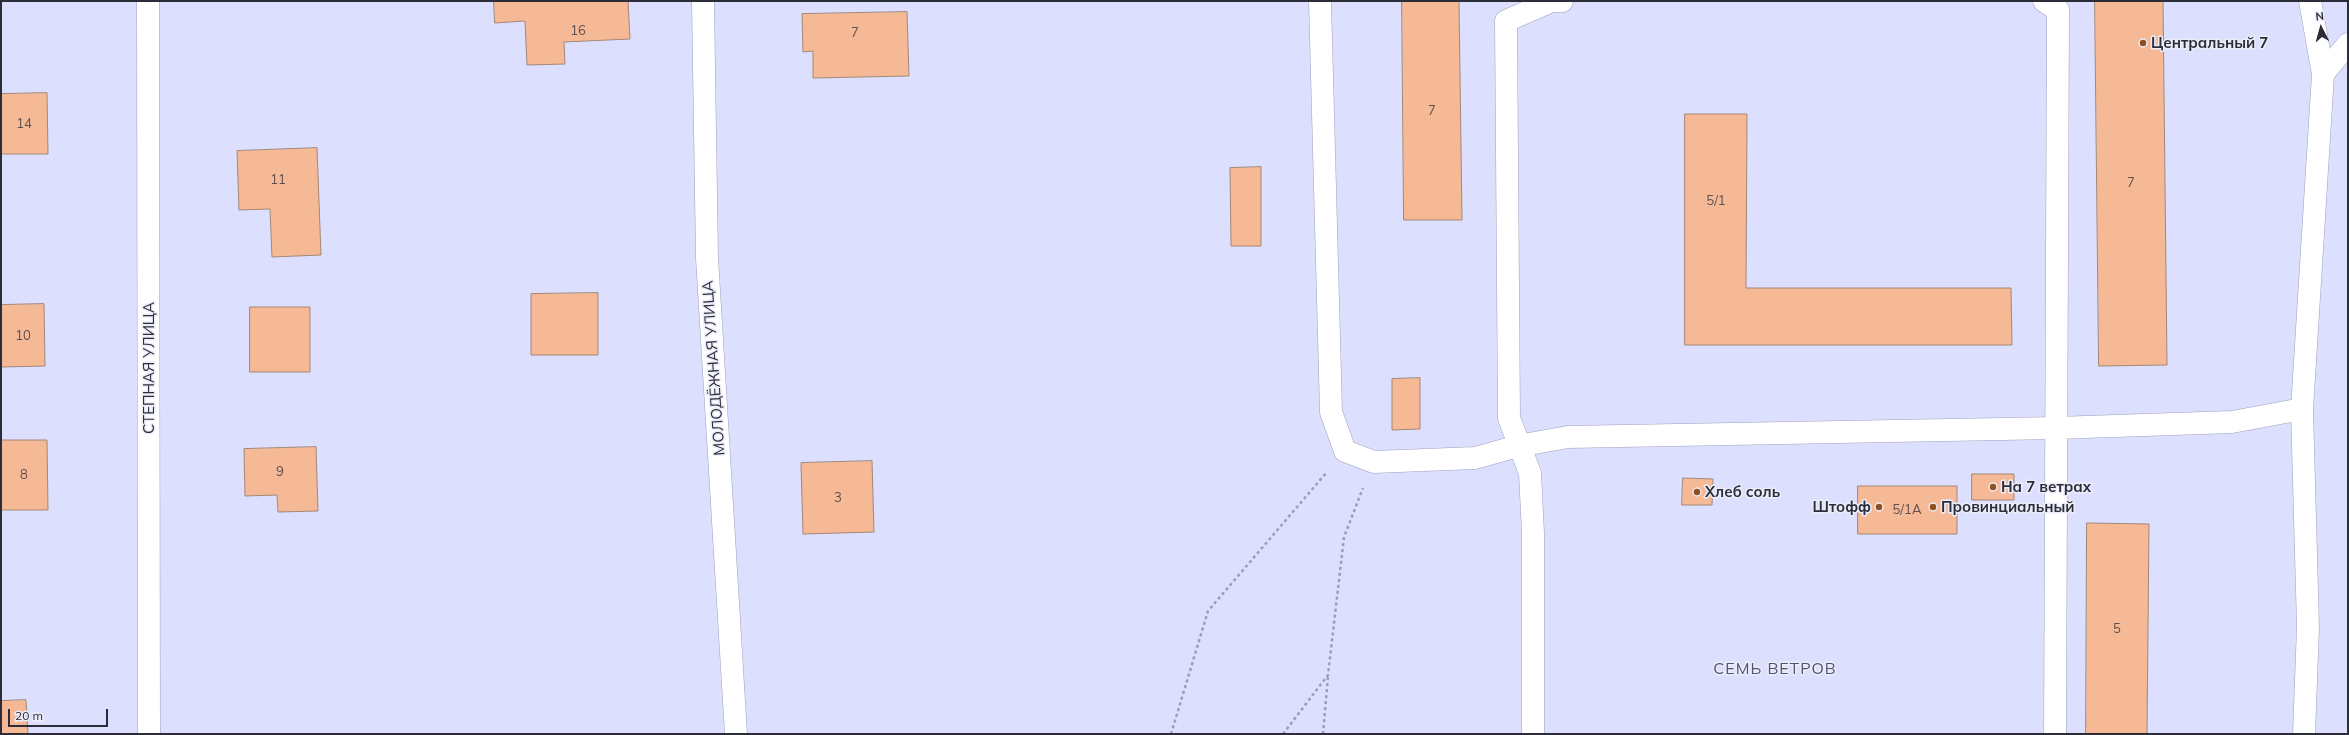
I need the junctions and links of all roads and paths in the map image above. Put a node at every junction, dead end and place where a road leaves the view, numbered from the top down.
1 (148, 1) edge
2 (703, 1) edge
3 (1320, 1) edge
4 (1562, 1) edge
5 (2044, 1) edge
6 (2310, 1) edge
7 (2348, 44) edge
8 (2323, 74) junction
9 (2302, 409) junction
10 (2056, 428) junction
11 (1518, 446) junction
12 (1345, 452) junction
13 (1374, 462) junction
14 (1328, 675) junction
15 (149, 734) edge
16 (736, 734) edge
17 (1171, 734) edge
18 (1283, 734) edge
19 (1323, 734) edge
20 (1533, 734) edge
21 (2055, 734) edge
22 (2304, 734) edge

1 - 15 street, СТЕПНАЯ УЛИЦА
2 - 16 street, МОЛОДЁЖНАЯ УЛИЦА
3 - 12 street
4 - 11 street
5 - 10 street
6 - 8 street
7 - 8 street
8 - 9 street
9 - 10 street
9 - 22 street
10 - 11 street
10 - 21 street
11 - 13 street
11 - 20 street
12 - 13 street
12 - 17 path
13 - 14 path
14 - 18 path
14 - 19 path

